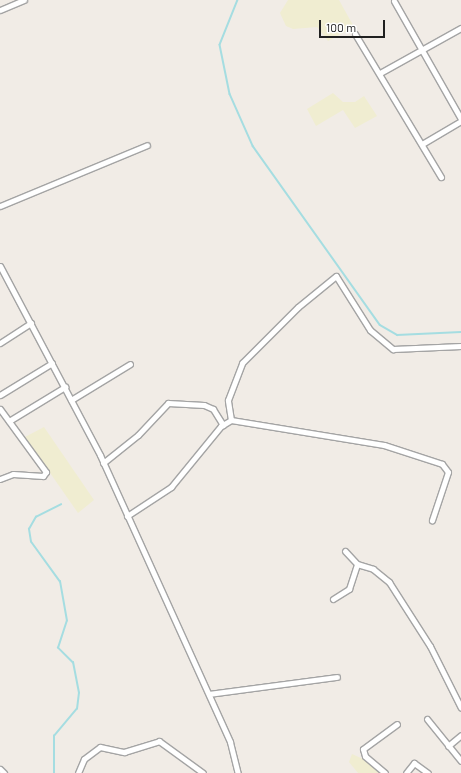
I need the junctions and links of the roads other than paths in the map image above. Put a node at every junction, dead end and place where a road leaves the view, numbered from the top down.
1 (24, 0) edge
2 (394, 0) edge
3 (0, 10) edge
4 (461, 28) edge
5 (355, 34) dead end
6 (422, 50) junction
7 (380, 73) junction
8 (461, 120) edge
9 (422, 144) junction
10 (147, 145) dead end
11 (441, 176) dead end
12 (0, 206) edge
13 (0, 266) edge
14 (31, 323) junction
15 (0, 343) edge
16 (461, 346) edge
17 (52, 363) junction
18 (130, 364) dead end
19 (65, 387) junction
20 (0, 395) edge
21 (71, 400) junction
22 (0, 409) edge
23 (231, 420) junction
24 (9, 421) junction
25 (223, 424) junction
26 (103, 463) junction
27 (0, 479) edge
28 (127, 516) junction
29 (432, 520) dead end
30 (344, 551) dead end
31 (357, 564) junction
32 (333, 599) dead end
33 (337, 677) dead end
34 (209, 694) junction
35 (461, 708) edge
36 (427, 719) dead end
37 (397, 724) dead end
38 (461, 735) edge
39 (448, 746) junction
40 (461, 761) edge
41 (0, 769) edge
42 (4, 773) edge
43 (78, 773) edge
44 (203, 773) edge
45 (238, 773) edge
46 (385, 773) edge
47 (406, 773) edge
48 (428, 773) edge

1 - 3 street
2 - 6 street
4 - 6 street
5 - 7 street
6 - 7 street
6 - 8 street
7 - 9 street
8 - 9 street
9 - 11 street
10 - 12 street
13 - 14 street
14 - 15 street
14 - 17 street
16 - 23 street
17 - 19 street
17 - 20 street
18 - 21 street
19 - 21 street
19 - 24 street
21 - 26 street
22 - 24 street
23 - 25 street
23 - 29 street
24 - 27 street
25 - 26 street
25 - 28 street
26 - 28 street
28 - 34 street
30 - 31 street
31 - 32 street
31 - 35 street
33 - 34 street
34 - 45 street
36 - 39 street
37 - 46 street
38 - 39 street
39 - 40 street
41 - 42 street
43 - 44 street
47 - 48 street

